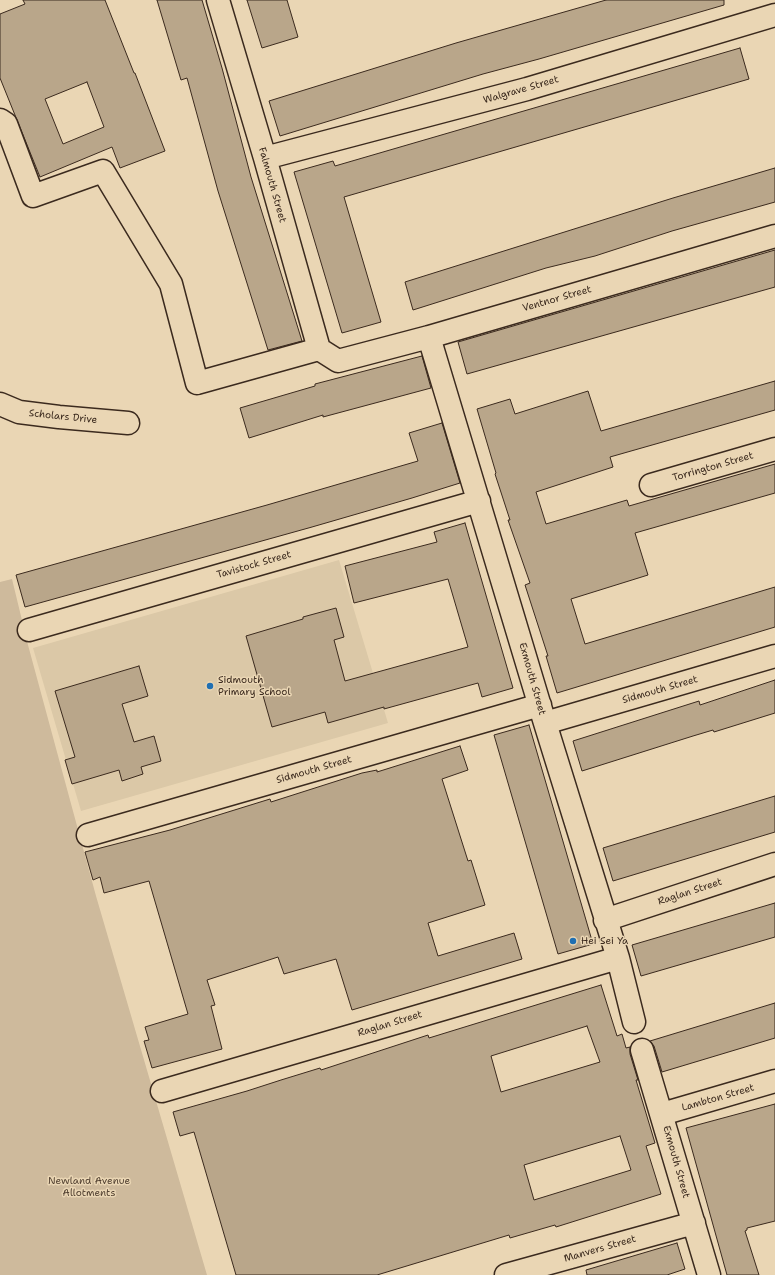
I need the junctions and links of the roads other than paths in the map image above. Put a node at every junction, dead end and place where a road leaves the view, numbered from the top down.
1 (218, 0) edge
2 (775, 15) edge
3 (0, 120) edge
4 (265, 158) junction
5 (775, 236) edge
6 (429, 337) junction
7 (319, 349) junction
8 (0, 404) edge
9 (128, 423) dead end
10 (775, 449) edge
11 (651, 485) dead end
12 (479, 500) junction
13 (29, 630) dead end
14 (775, 656) edge
15 (543, 714) junction
16 (88, 835) dead end
17 (775, 864) edge
18 (605, 920) junction
19 (618, 958) junction
20 (634, 1022) dead end
21 (642, 1050) dead end
22 (775, 1081) edge
23 (162, 1092) dead end
24 (662, 1114) junction
25 (694, 1223) junction
26 (506, 1275) edge
27 (709, 1275) edge

1 - 4 street, Falmouth Street
2 - 4 street, Walgrave Street
3 - 7 street
4 - 7 street, Falmouth Street
5 - 6 street, Ventnor Street
6 - 7 street, Ventnor Street
6 - 12 street, Exmouth Street
8 - 9 street, Scholars Drive
10 - 11 street, Torrington Street
12 - 13 street, Tavistock Street
12 - 15 street, Exmouth Street
14 - 15 street, Sidmouth Street
15 - 16 street, Sidmouth Street
15 - 18 street, Exmouth Street
17 - 18 street, Raglan Street
18 - 19 street, Exmouth Street
19 - 20 street, Exmouth Street
19 - 23 street, Raglan Street
21 - 24 street, Exmouth Street
22 - 24 street, Lambton Street
24 - 25 street, Exmouth Street
25 - 26 street, Manvers Street
25 - 27 street, Exmouth Street

